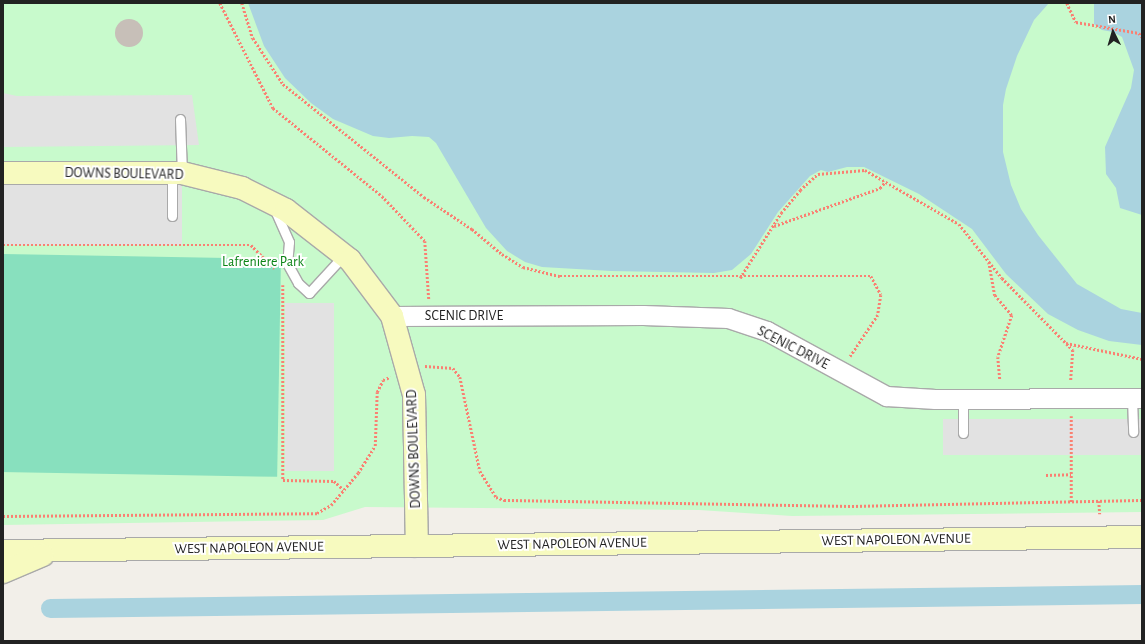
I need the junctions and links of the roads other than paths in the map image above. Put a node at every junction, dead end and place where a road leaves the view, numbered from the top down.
1 (180, 119) dead end
2 (3, 173) edge
3 (177, 173) junction
4 (272, 203) junction
5 (172, 216) dead end
6 (344, 255) junction
7 (392, 316) junction
8 (1137, 398) edge
9 (963, 399) junction
10 (1132, 432) dead end
11 (963, 433) dead end
12 (1142, 537) edge
13 (417, 546) junction
14 (59, 550) junction
15 (3, 551) edge
16 (3, 572) edge

1 - 3 lane
2 - 3 main road, DOWNS BOULEVARD
3 - 4 main road, DOWNS BOULEVARD
3 - 5 lane
4 - 6 main road, DOWNS BOULEVARD
4 - 6 lane
6 - 7 main road, DOWNS BOULEVARD
7 - 9 street, SCENIC DRIVE
7 - 13 main road, DOWNS BOULEVARD
8 - 9 street, SCENIC DRIVE
8 - 10 lane
9 - 11 lane
12 - 13 main road, WEST NAPOLEON AVENUE
13 - 14 main road, WEST NAPOLEON AVENUE
14 - 15 main road, WEST NAPOLEON AVENUE
14 - 16 main road

